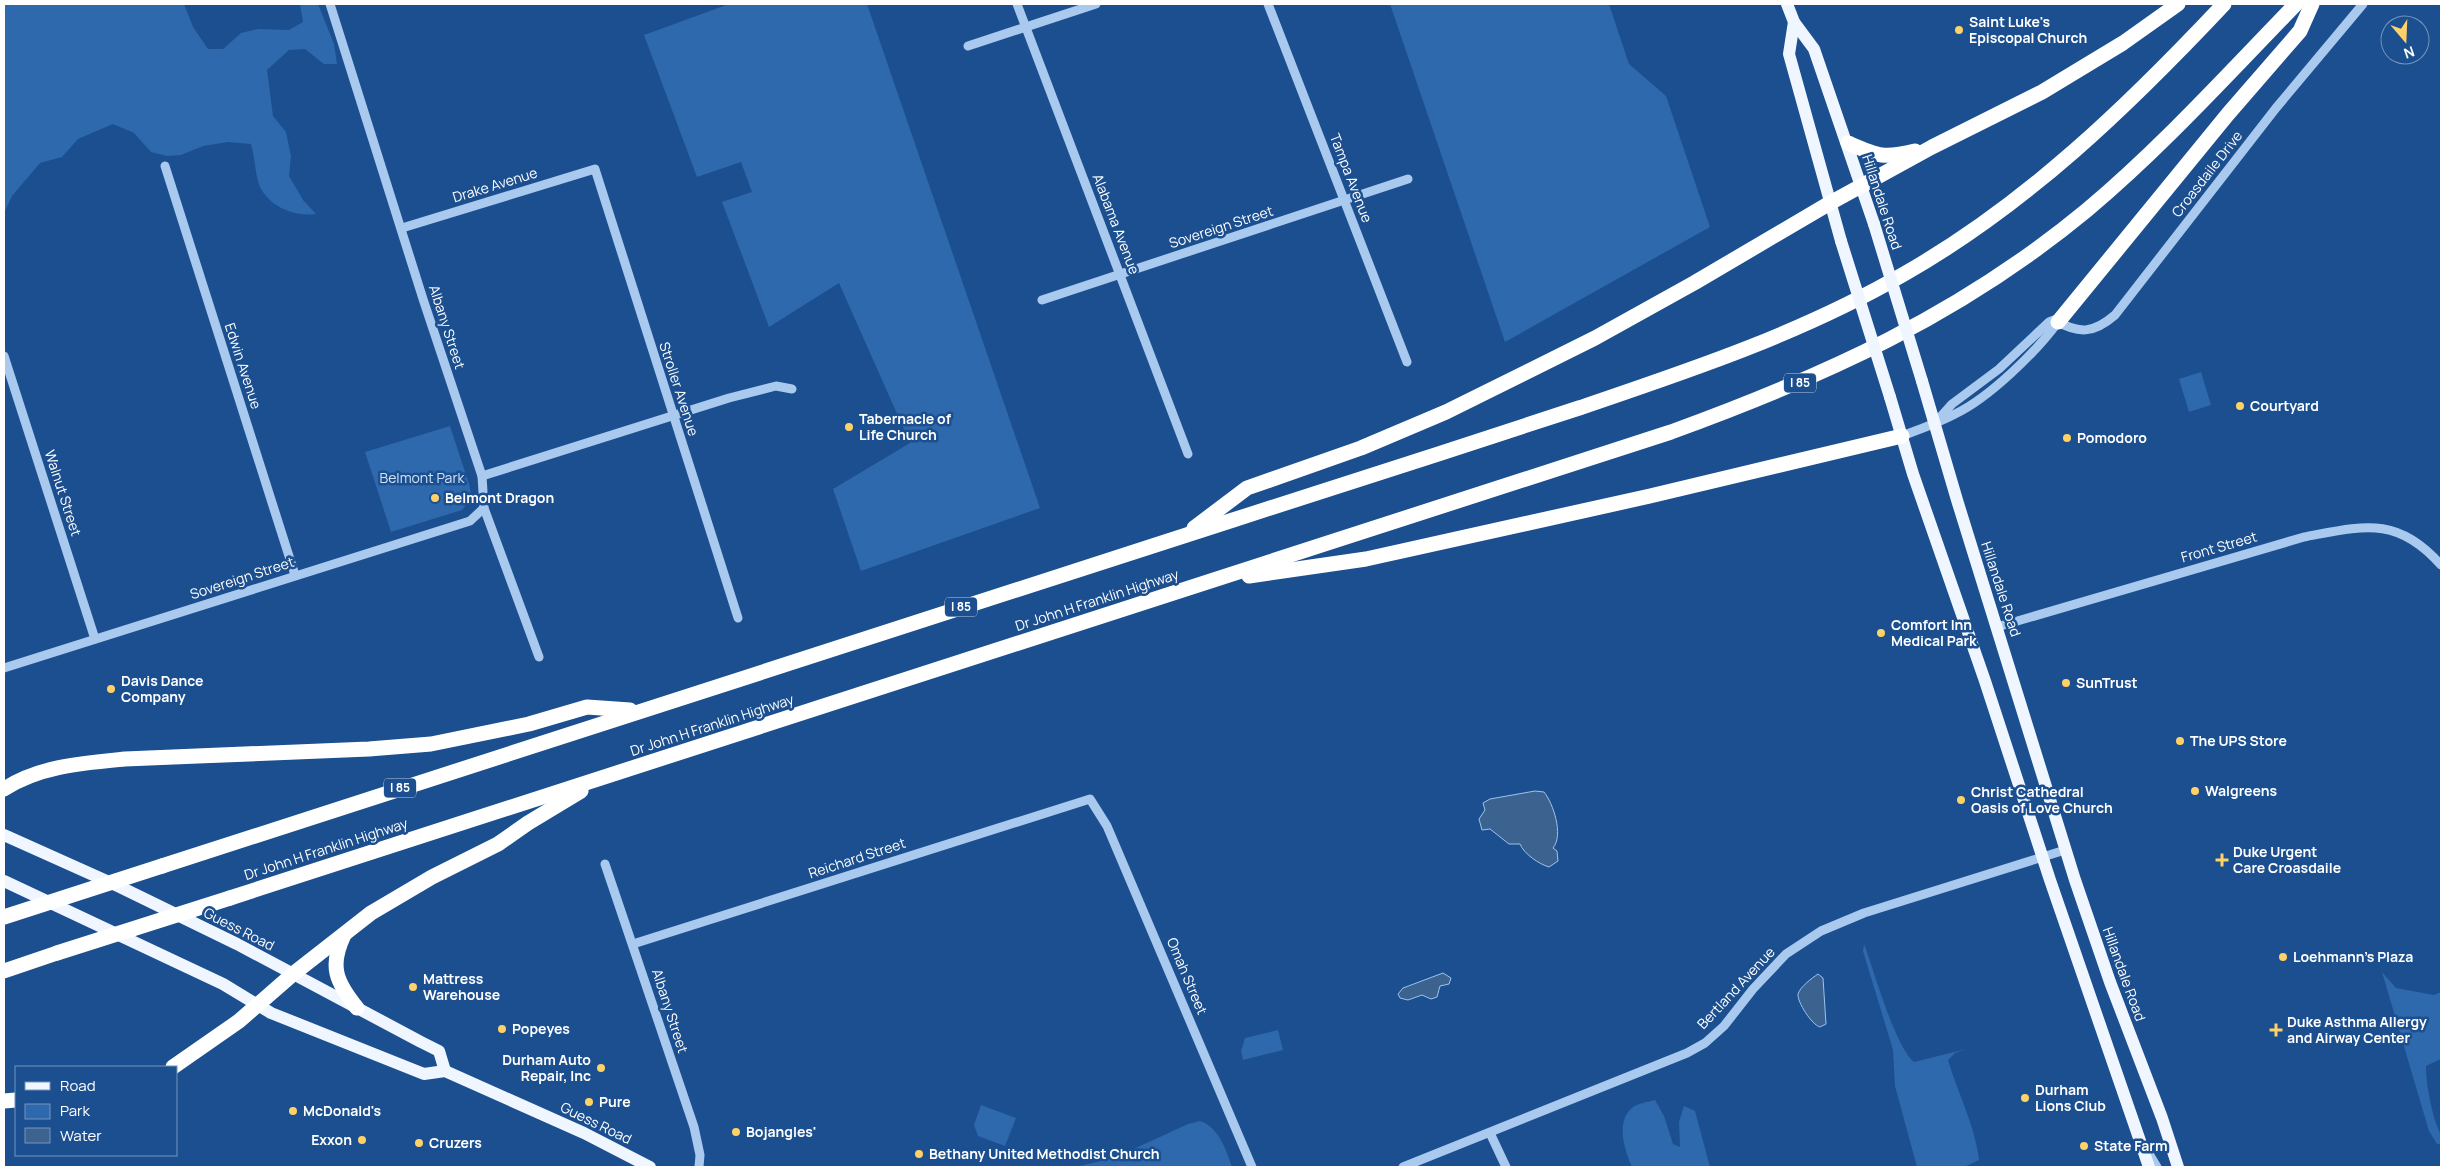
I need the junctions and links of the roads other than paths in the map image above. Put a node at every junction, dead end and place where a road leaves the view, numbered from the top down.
1 (330, 4) edge
2 (1017, 4) edge
3 (1096, 4) edge
4 (1268, 4) edge
5 (1787, 4) edge
6 (2178, 4) edge
7 (2224, 4) edge
8 (2296, 4) edge
9 (2312, 4) edge
10 (2363, 4) edge
11 (1794, 22) junction
12 (1025, 26) junction
13 (968, 46) dead end
14 (1848, 143) junction
15 (1932, 147) junction
16 (165, 166) dead end
17 (595, 169) joint
18 (1408, 180) dead end
19 (1862, 187) junction
20 (1345, 202) junction
21 (1830, 203) junction
22 (402, 228) junction
23 (1121, 274) junction
24 (1042, 300) dead end
25 (2058, 322) junction
26 (4, 356) edge
27 (1407, 362) dead end
28 (792, 389) dead end
29 (673, 417) junction
30 (1935, 423) junction
31 (1902, 436) junction
32 (1188, 454) dead end
33 (482, 476) junction
34 (484, 508) junction
35 (1185, 535) junction
36 (2441, 565) edge
37 (295, 575) junction
38 (1203, 583) junction
39 (738, 618) dead end
40 (1997, 626) junction
41 (95, 640) junction
42 (538, 657) dead end
43 (4, 668) edge
44 (638, 711) junction
45 (608, 775) junction
46 (4, 789) edge
47 (1090, 799) joint
48 (4, 835) edge
49 (2065, 850) junction
50 (2042, 857) junction
51 (605, 864) dead end
52 (4, 881) edge
53 (4, 917) edge
54 (345, 933) junction
55 (633, 944) junction
56 (4, 971) edge
57 (293, 974) junction
58 (258, 1005) junction
59 (357, 1008) junction
60 (175, 1066) edge
61 (445, 1071) junction
62 (1490, 1133) junction
63 (2139, 1134) junction
64 (650, 1167) edge
65 (699, 1167) edge
66 (1252, 1167) edge
67 (1403, 1167) edge
68 (1506, 1167) edge
69 (2149, 1167) edge
70 (2157, 1167) edge
71 (2178, 1167) edge

1 - 22 street, Albany Street
2 - 12 street, Alabama Avenue
3 - 12 street
4 - 20 street, Tampa Avenue
5 - 11 main road, Hillandale Road
6 - 15 highway
7 - 35 highway, I 85
8 - 38 highway, I 85
9 - 25 highway
10 - 25 street, Croasdaile Drive
11 - 14 main road, Hillandale Road
11 - 21 main road
12 - 13 street
12 - 23 street, Alabama Avenue
14 - 15 highway
14 - 19 main road, Hillandale Road
15 - 19 highway
16 - 37 street, Edwin Avenue
17 - 22 street, Drake Avenue
17 - 29 street, Stroller Avenue
18 - 20 street, Sovereign Street
19 - 21 highway
19 - 30 main road, Hillandale Road, bridge
20 - 23 street, Sovereign Street
20 - 27 street, Tampa Avenue
21 - 31 main road, bridge
21 - 35 highway
22 - 33 street, Albany Street
23 - 24 street, Sovereign Street
23 - 32 street, Alabama Avenue
25 - 30 street
26 - 41 street, Walnut Street
28 - 29 street
29 - 33 street
29 - 39 street, Stroller Avenue
30 - 31 street
30 - 40 main road, Hillandale Road
31 - 38 highway
31 - 50 main road
33 - 34 street, Albany Street
34 - 37 street, Sovereign Street
34 - 42 street, Albany Street
35 - 44 highway, I 85
36 - 40 street, Front Street
37 - 41 street, Sovereign Street
38 - 45 highway, Dr John H Franklin Highway / I 85
40 - 49 main road, Hillandale Road
41 - 43 street, Sovereign Street
44 - 46 highway
44 - 53 highway, I 85, bridge
45 - 54 highway
45 - 56 highway, Dr John H Franklin Highway / I 85, bridge
47 - 55 street, Reichard Street
47 - 66 street, Omah Street
48 - 57 main road, Guess Road
49 - 50 street, Bertland Avenue
49 - 71 main road, Hillandale Road
50 - 62 street, Bertland Avenue
50 - 63 main road
51 - 55 street, Albany Street
52 - 58 main road, Guess Road
54 - 57 highway
54 - 59 highway
55 - 65 street, Albany Street
57 - 58 highway
57 - 59 main road, Guess Road
58 - 60 highway
58 - 61 main road, Guess Road
59 - 61 main road, Guess Road
61 - 64 main road, Guess Road
62 - 67 street, Bertland Avenue
62 - 68 street
63 - 69 main road
63 - 70 street

